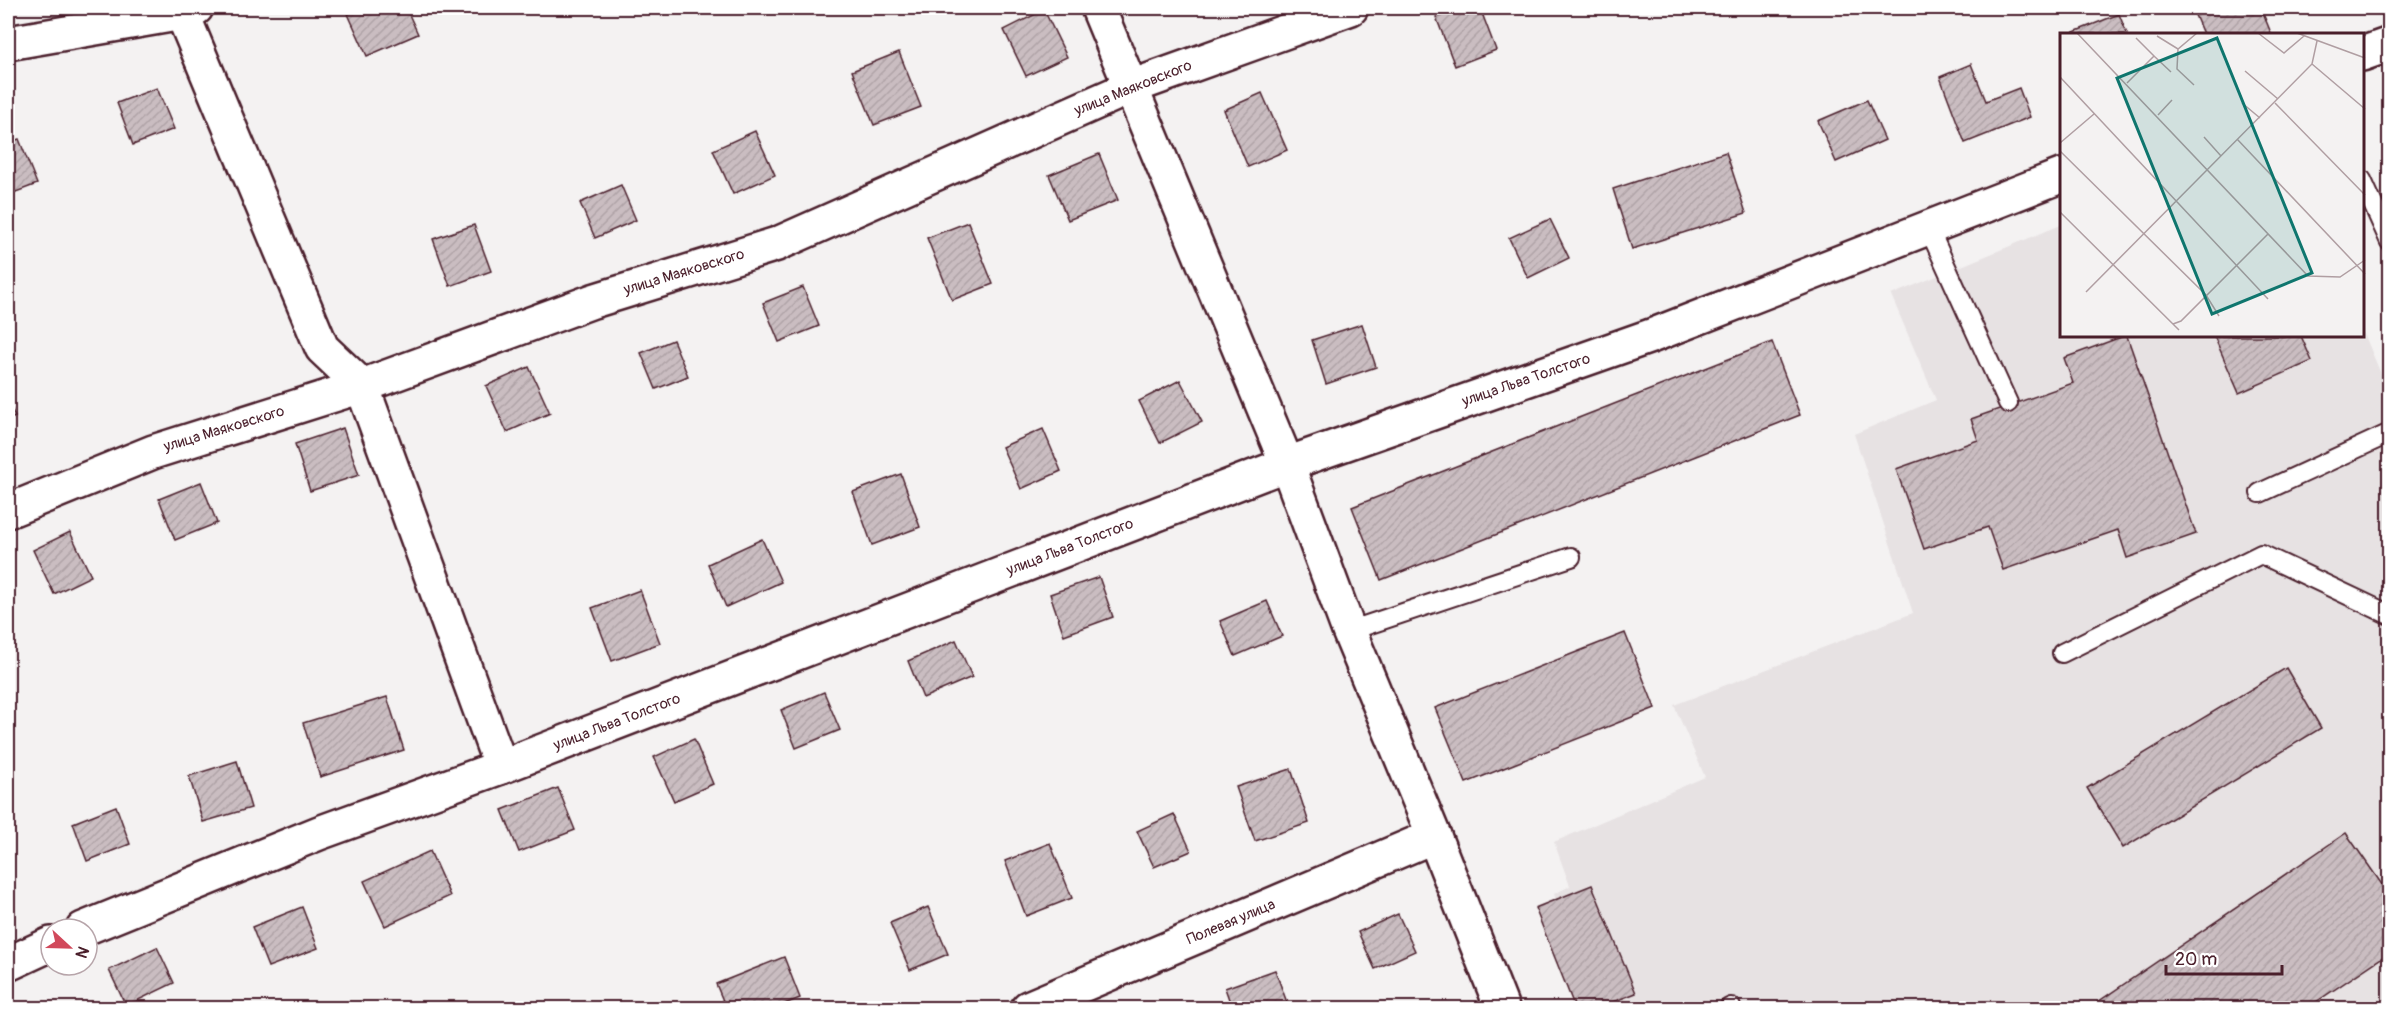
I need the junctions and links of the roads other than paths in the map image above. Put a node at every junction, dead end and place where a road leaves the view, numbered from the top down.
1 (1098, 8) edge
2 (1351, 8) edge
3 (186, 9) edge
4 (8, 43) edge
5 (2390, 44) edge
6 (2364, 53) edge
7 (1131, 87) junction
8 (2060, 176) edge
9 (2364, 184) edge
10 (1929, 229) junction
11 (2390, 242) edge
12 (362, 386) junction
13 (2008, 403) dead end
14 (2390, 433) edge
15 (1287, 464) junction
16 (2260, 493) dead end
17 (8, 511) edge
18 (1571, 557) dead end
19 (2390, 615) edge
20 (1348, 631) junction
21 (2062, 652) dead end
22 (501, 767) junction
23 (1434, 836) junction
24 (99, 922) edge
25 (39, 950) edge
26 (8, 964) edge
27 (1028, 1008) edge
28 (1502, 1008) edge

1 - 7 street
2 - 7 street, улица Маяковского
3 - 4 street
3 - 12 street
5 - 6 street
7 - 12 street, улица Маяковского
7 - 15 street
8 - 10 street, улица Льва Толстого
9 - 11 lane
10 - 13 lane
10 - 15 street, улица Льва Толстого
12 - 17 street, улица Маяковского
12 - 22 street
14 - 16 lane
15 - 20 street
15 - 22 street, улица Льва Толстого
18 - 20 lane
19 - 21 lane
20 - 23 street
22 - 24 street, улица Льва Толстого
23 - 27 street, Полевая улица
23 - 28 street
25 - 26 street

